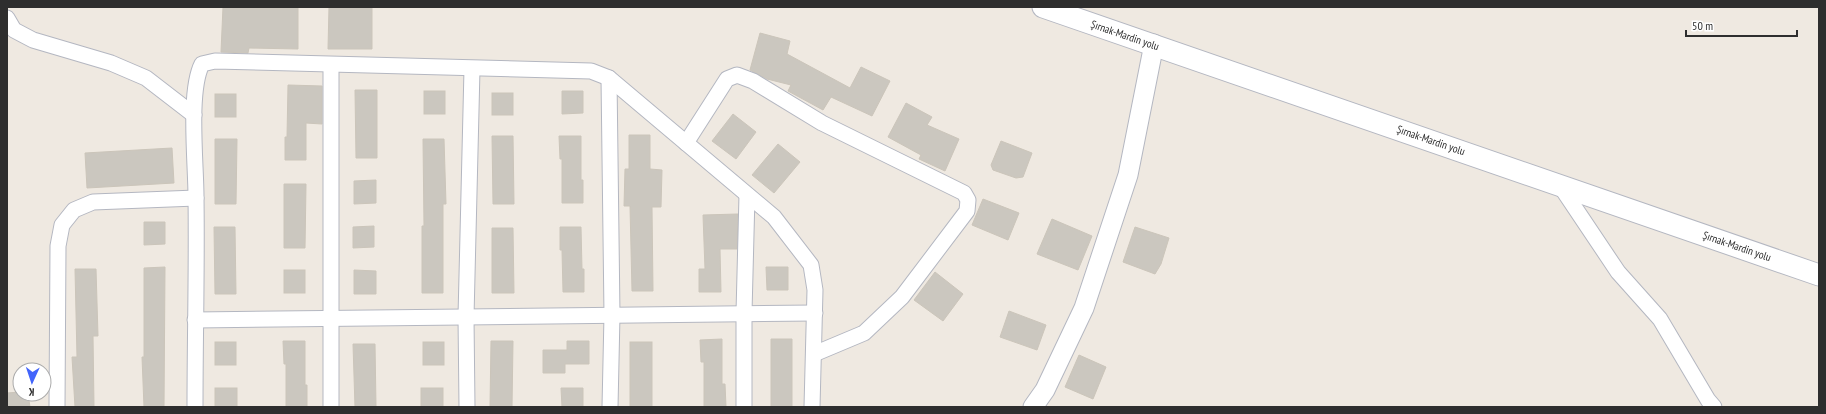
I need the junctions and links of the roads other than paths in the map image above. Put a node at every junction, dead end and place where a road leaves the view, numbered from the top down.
1 (1043, 7) edge
2 (7, 18) edge
3 (1154, 44) junction
4 (331, 65) junction
5 (472, 69) junction
6 (609, 78) junction
7 (194, 115) junction
8 (686, 143) junction
9 (1560, 184) junction
10 (748, 195) junction
11 (196, 198) junction
12 (1819, 275) edge
13 (815, 312) junction
14 (744, 313) junction
15 (612, 314) junction
16 (466, 316) junction
17 (330, 318) junction
18 (195, 320) junction
19 (814, 354) junction
20 (57, 407) edge
21 (195, 407) edge
22 (331, 407) edge
23 (467, 407) edge
24 (610, 407) edge
25 (744, 407) edge
26 (812, 407) edge
27 (1033, 407) edge
28 (1714, 407) edge

1 - 3 main road, Şırnak-Mardin yolu
2 - 7 street
3 - 9 main road, Şırnak-Mardin yolu
3 - 27 street
4 - 5 street
4 - 7 street
4 - 17 street
5 - 6 street
5 - 16 street
6 - 8 street
6 - 15 street
7 - 11 street
8 - 10 street
8 - 19 street
9 - 12 main road, Şırnak-Mardin yolu
9 - 28 street
10 - 13 street
10 - 14 street
11 - 18 street
11 - 20 street
13 - 14 street
13 - 19 street
14 - 15 street
14 - 25 street
15 - 16 street
15 - 24 street
16 - 17 street
16 - 23 street
17 - 18 street
17 - 22 street
18 - 21 street
19 - 26 street

